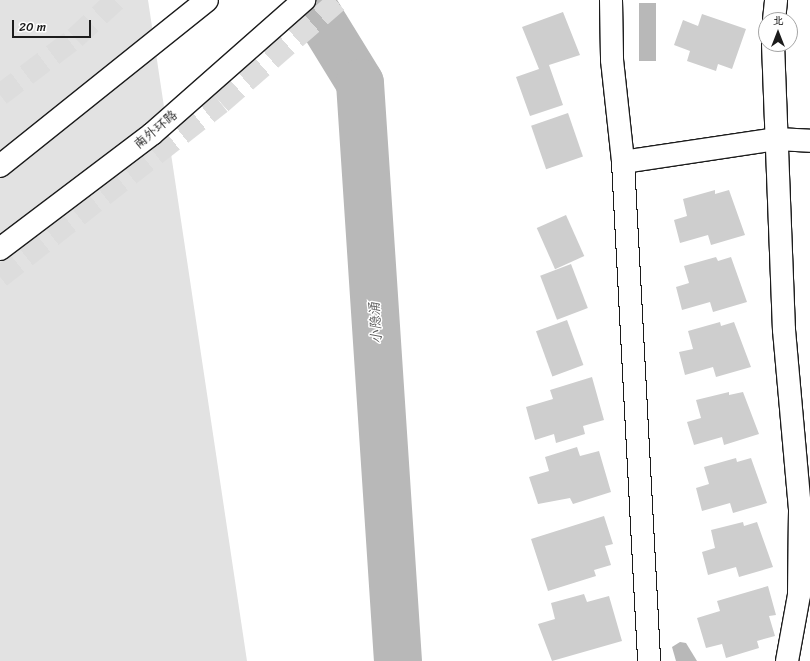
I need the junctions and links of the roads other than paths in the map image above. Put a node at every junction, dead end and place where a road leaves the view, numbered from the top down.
1 (207, 0) edge
2 (304, 0) edge
3 (610, 0) edge
4 (776, 0) edge
5 (775, 12) edge
6 (773, 52) edge
7 (777, 140) junction
8 (810, 141) edge
9 (623, 162) junction
10 (0, 166) edge
11 (0, 249) edge
12 (649, 661) edge
13 (787, 661) edge

1 - 10 main road
2 - 11 main road, 南外环路
3 - 9 main road
4 - 5 main road
6 - 7 main road
7 - 8 main road
7 - 9 main road
7 - 13 main road
9 - 12 main road

